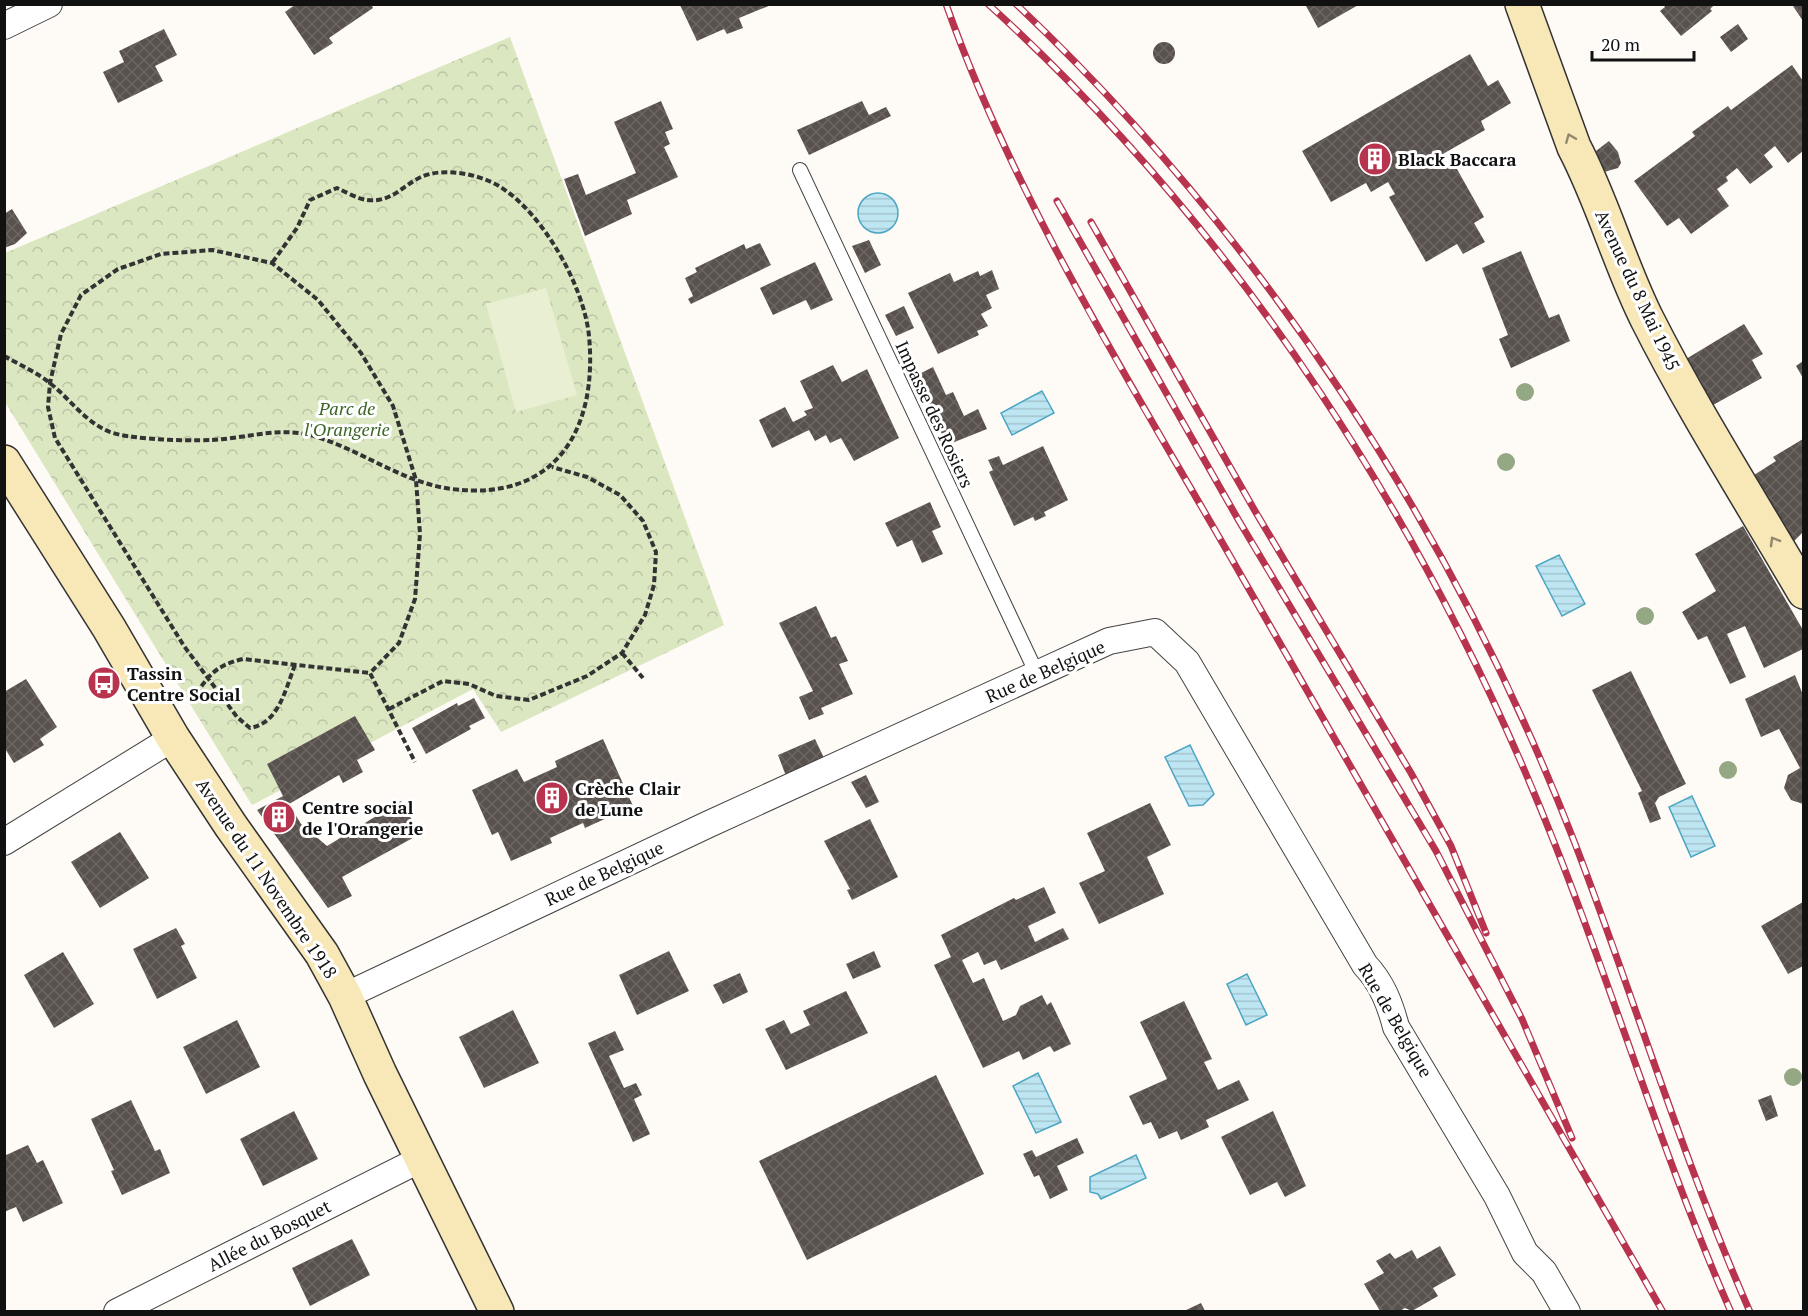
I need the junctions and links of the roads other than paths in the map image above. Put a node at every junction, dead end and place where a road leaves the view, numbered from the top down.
1 (49, 4) edge
2 (1522, 4) edge
3 (4, 26) edge
4 (800, 170) dead end
5 (4, 462) edge
6 (1803, 592) edge
7 (1037, 674) junction
8 (173, 738) junction
9 (4, 842) edge
10 (345, 996) junction
11 (421, 1159) junction
12 (117, 1311) edge
13 (497, 1311) edge
14 (1567, 1311) edge

1 - 3 street
6 -> 2 main road, Avenue du 8 Mai 1945
4 - 7 lane, Impasse des Rosiers
5 - 8 main road, Avenue du 11 Novembre 1918
7 - 10 street, Rue de Belgique
7 - 14 street, Rue de Belgique
8 - 9 street
8 - 10 main road, Avenue du 11 Novembre 1918
10 - 11 main road, Avenue du 11 Novembre 1918
11 - 12 street, Allée du Bosquet
11 - 13 main road, Avenue du 11 Novembre 1918

